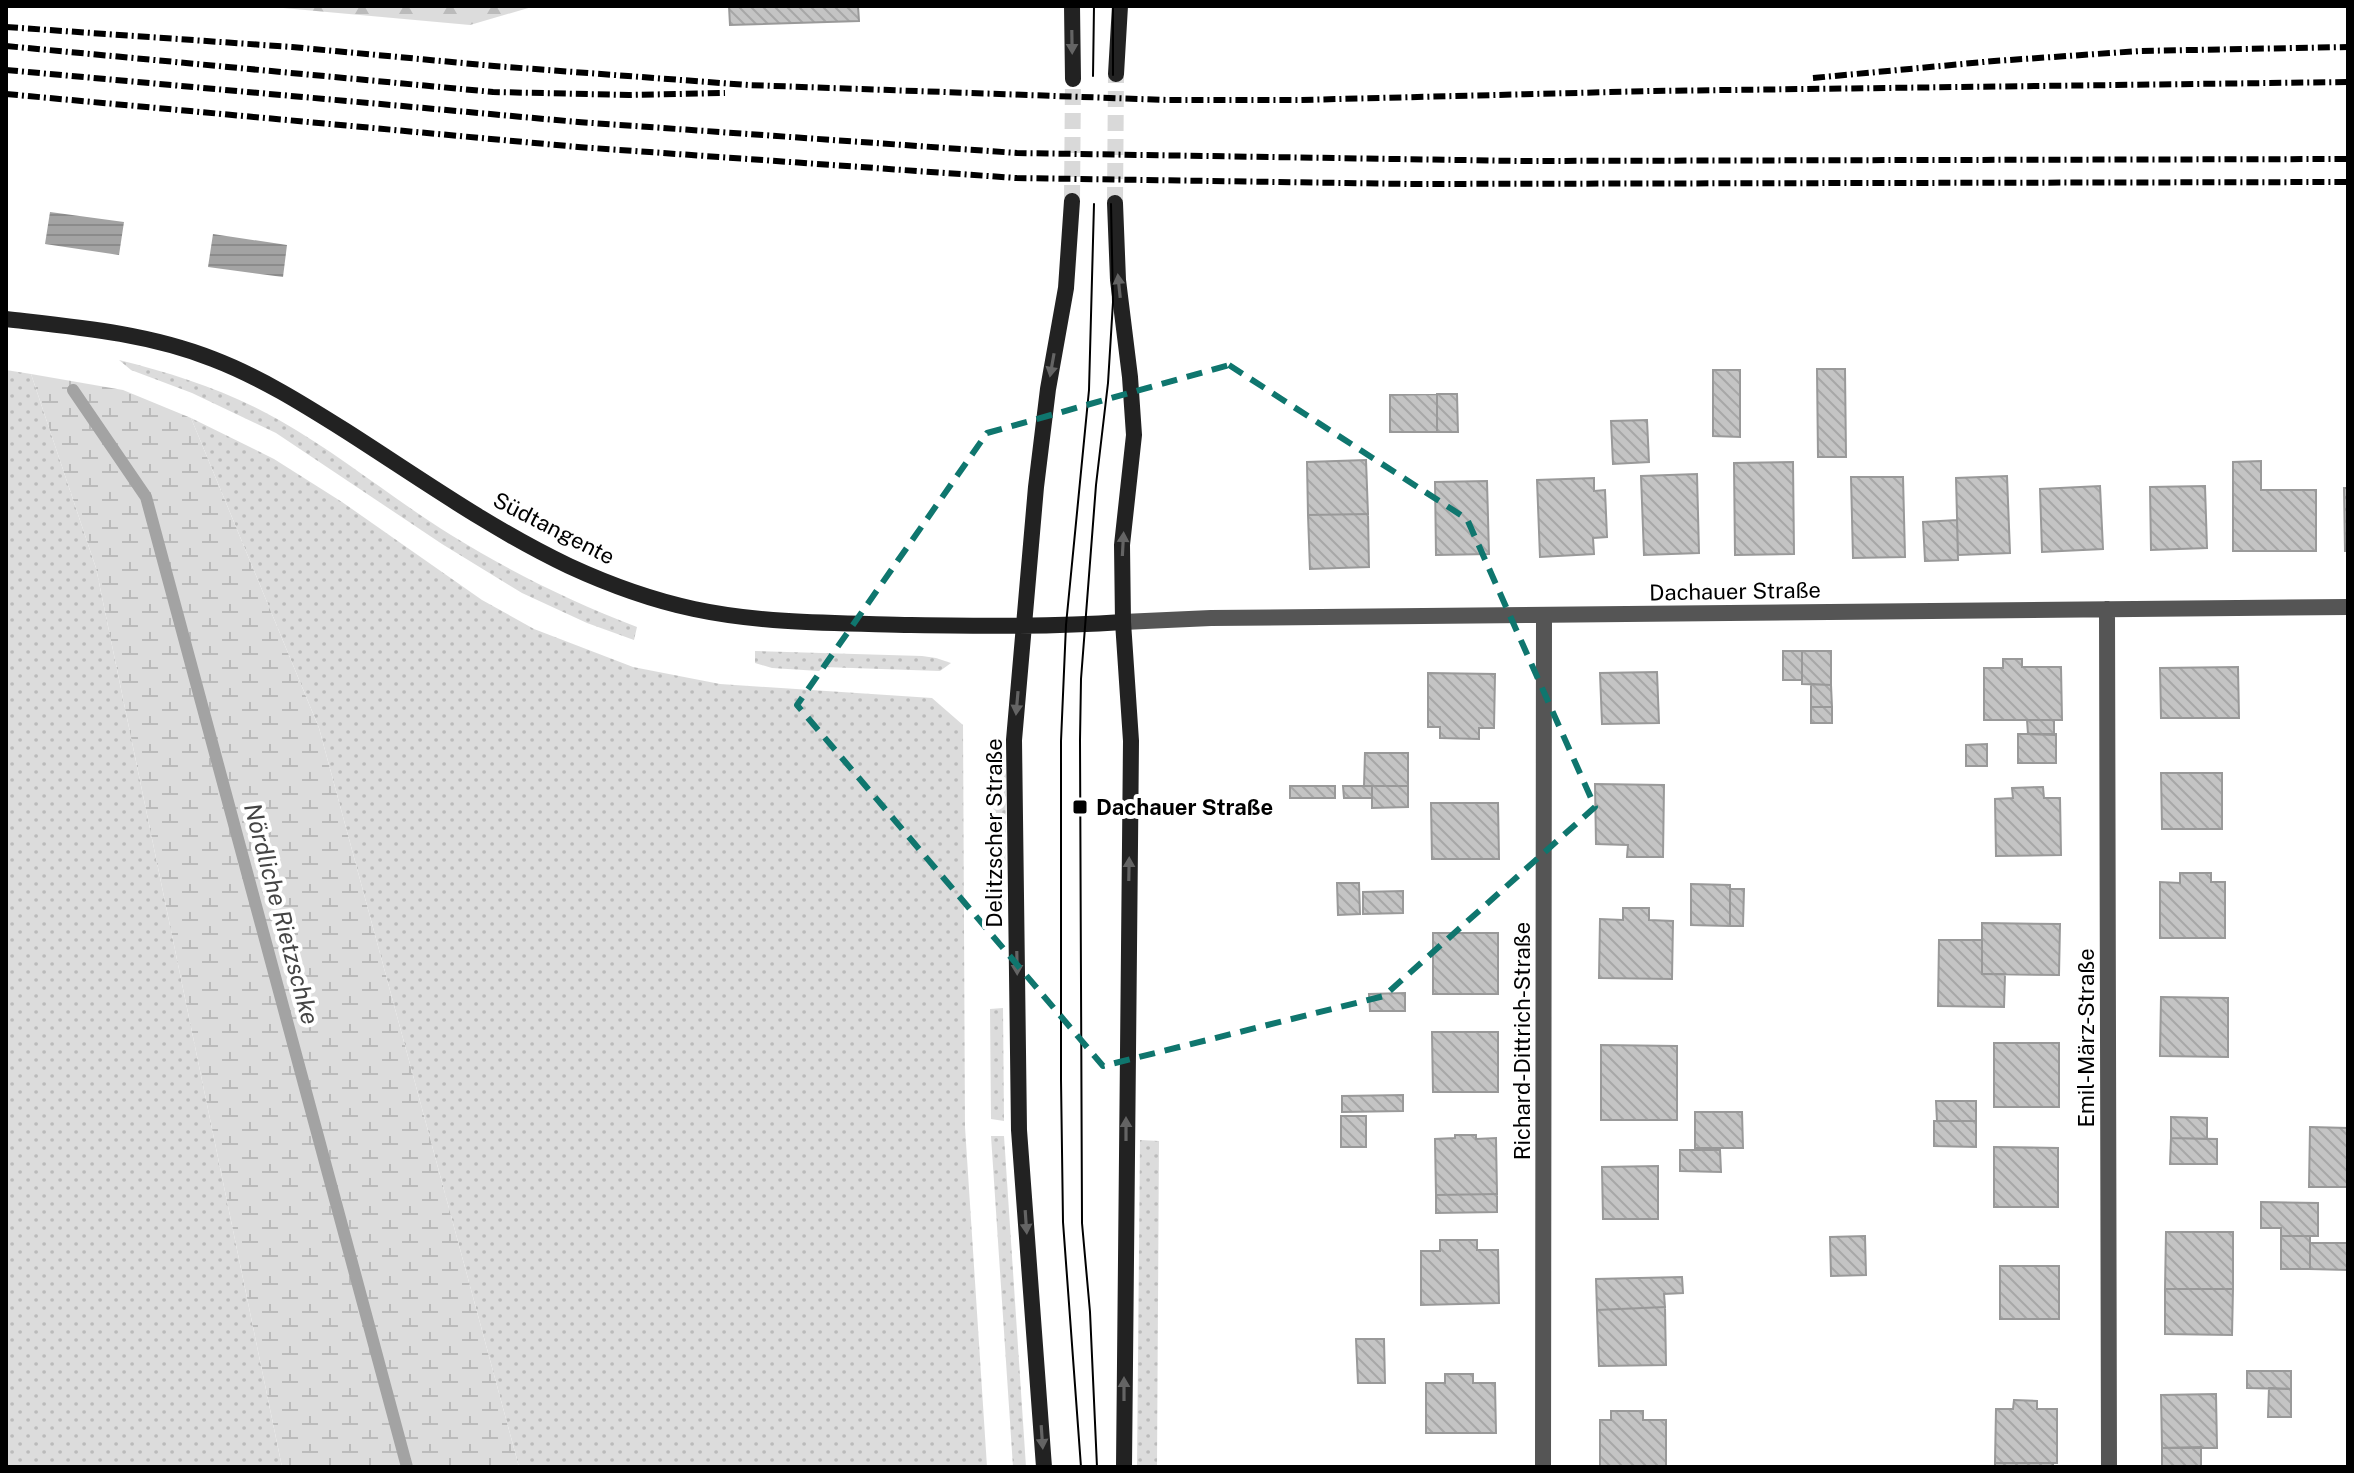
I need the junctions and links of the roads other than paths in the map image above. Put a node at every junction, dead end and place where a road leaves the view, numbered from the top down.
1 (1072, 6) edge
2 (1120, 6) edge
3 (1116, 74) tunnel mouth
4 (1073, 79) tunnel mouth
5 (1072, 201) tunnel mouth
6 (1115, 203) tunnel mouth
7 (6, 319) edge
8 (2348, 607) edge
9 (2107, 609) junction
10 (1544, 615) junction
11 (1123, 622) junction
12 (1024, 625) junction
13 (1044, 1467) edge
14 (1124, 1467) edge
15 (1543, 1467) edge
16 (2109, 1467) edge

1 -> 4 main road
2 - 3 main road
5 -> 12 main road, Delitzscher Straße
11 -> 6 main road
7 - 12 main road, Südtangente
8 - 9 street, Dachauer Straße
9 - 10 street, Dachauer Straße
9 - 16 street, Emil-März-Straße
10 - 11 street, Dachauer Straße
10 - 15 street, Richard-Dittrich-Straße
11 - 12 main road, Südtangente
14 -> 11 main road
12 -> 13 main road, Delitzscher Straße

